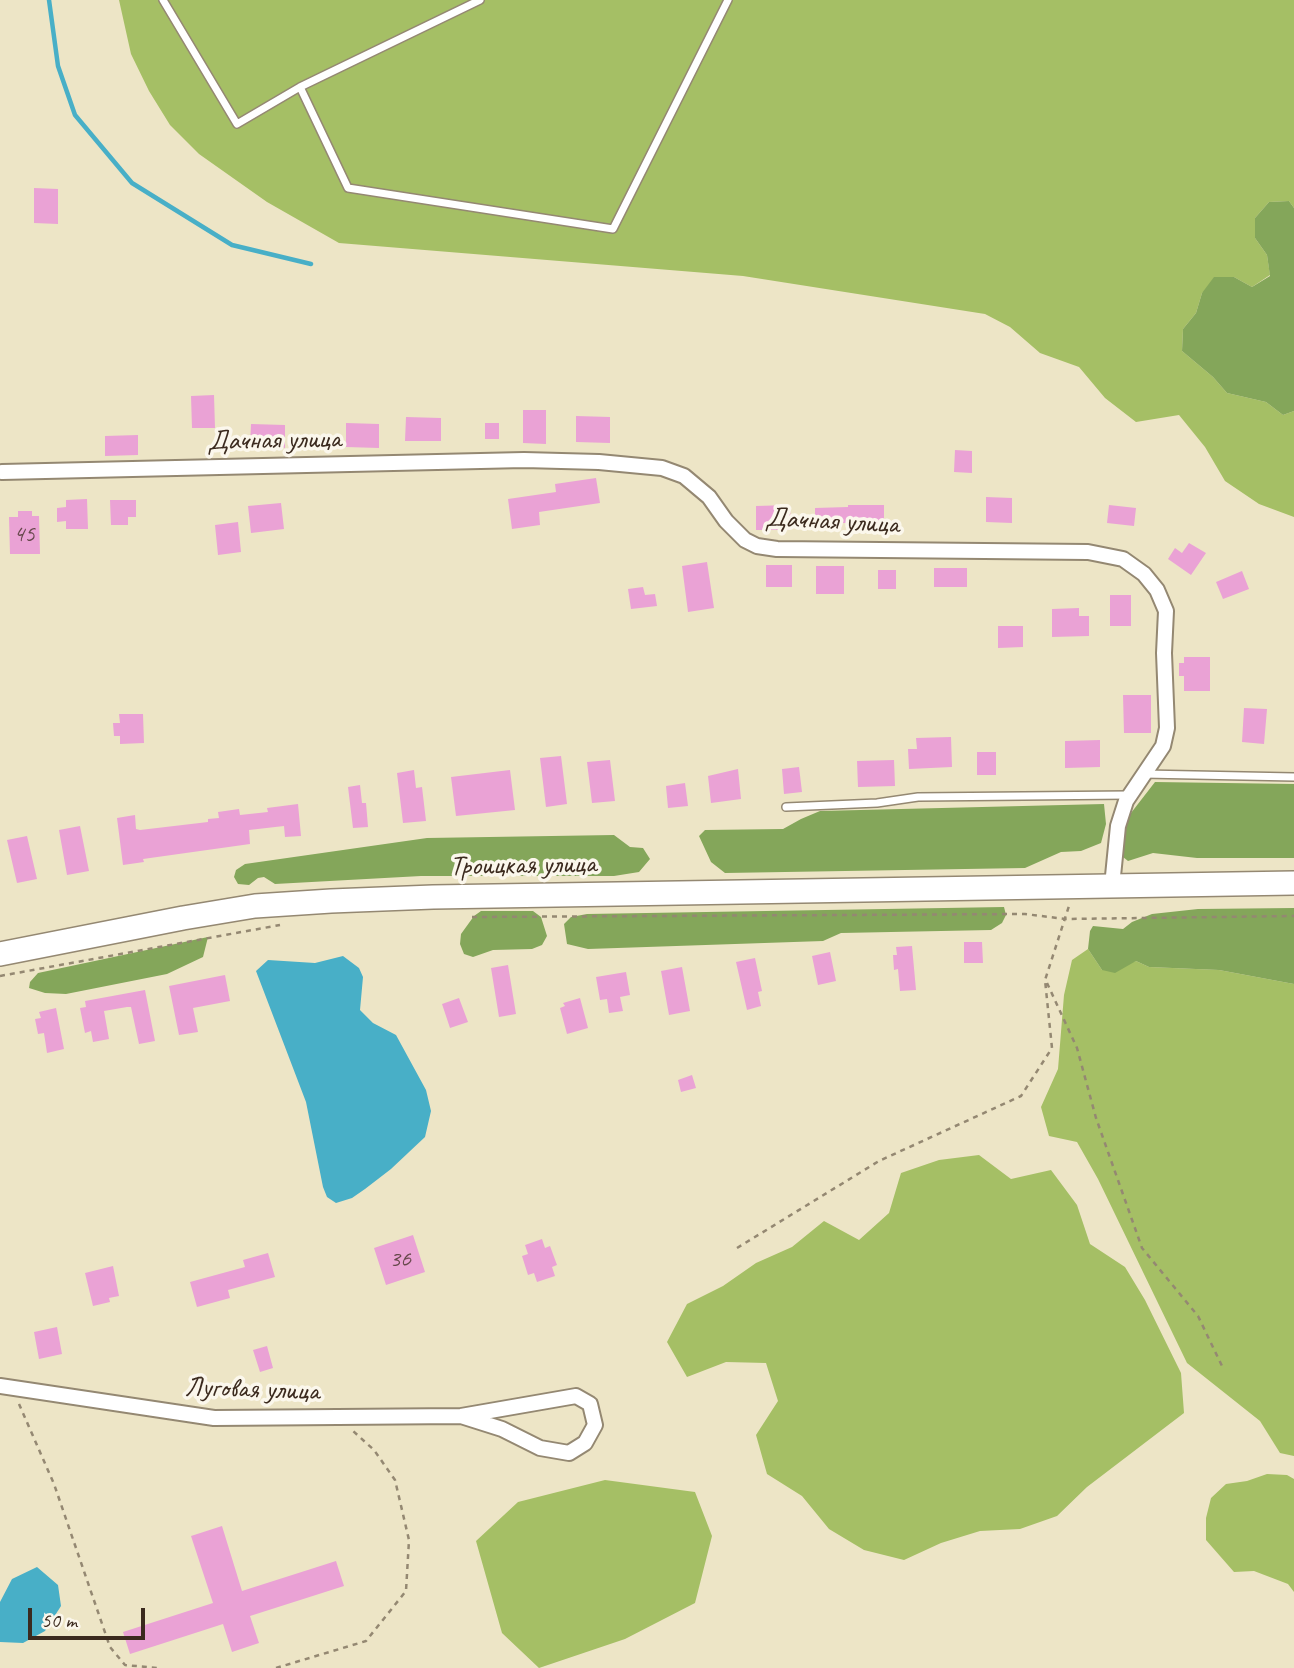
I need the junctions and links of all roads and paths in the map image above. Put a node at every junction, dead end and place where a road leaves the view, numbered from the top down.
1 (163, 0) edge
2 (480, 0) edge
3 (725, 2) edge
4 (300, 87) junction
5 (2, 472) dead end
6 (1144, 774) junction
7 (1294, 777) edge
8 (1130, 795) junction
9 (786, 807) dead end
10 (1294, 883) edge
11 (1112, 886) junction
12 (1064, 887) junction
13 (1294, 916) edge
14 (471, 917) dead end
15 (1065, 919) junction
16 (282, 925) dead end
17 (0, 954) edge
18 (0, 976) edge
19 (1045, 980) junction
20 (737, 1248) dead end
21 (1223, 1368) dead end
22 (6, 1387) edge
23 (461, 1416) junction
24 (338, 1417) junction
25 (287, 1666) edge
26 (157, 1668) edge
27 (276, 1668) edge

1 - 4 lane
2 - 4 lane
3 - 4 lane
5 - 6 street, Дачная улица
6 - 7 lane
6 - 8 street, Дачная улица
8 - 9 lane
8 - 11 street, Дачная улица
10 - 11 main road, Троицкая улица
11 - 12 main road, Троицкая улица
12 - 15 path
12 - 17 main road, Троицкая улица
13 - 15 path
14 - 15 path
15 - 19 path
16 - 18 path
19 - 20 path
19 - 21 path
22 - 24 street, Луговая улица
22 - 26 path
23 - 23 street, Луговая улица
23 - 24 street, Луговая улица
24 - 25 path
25 - 27 path

